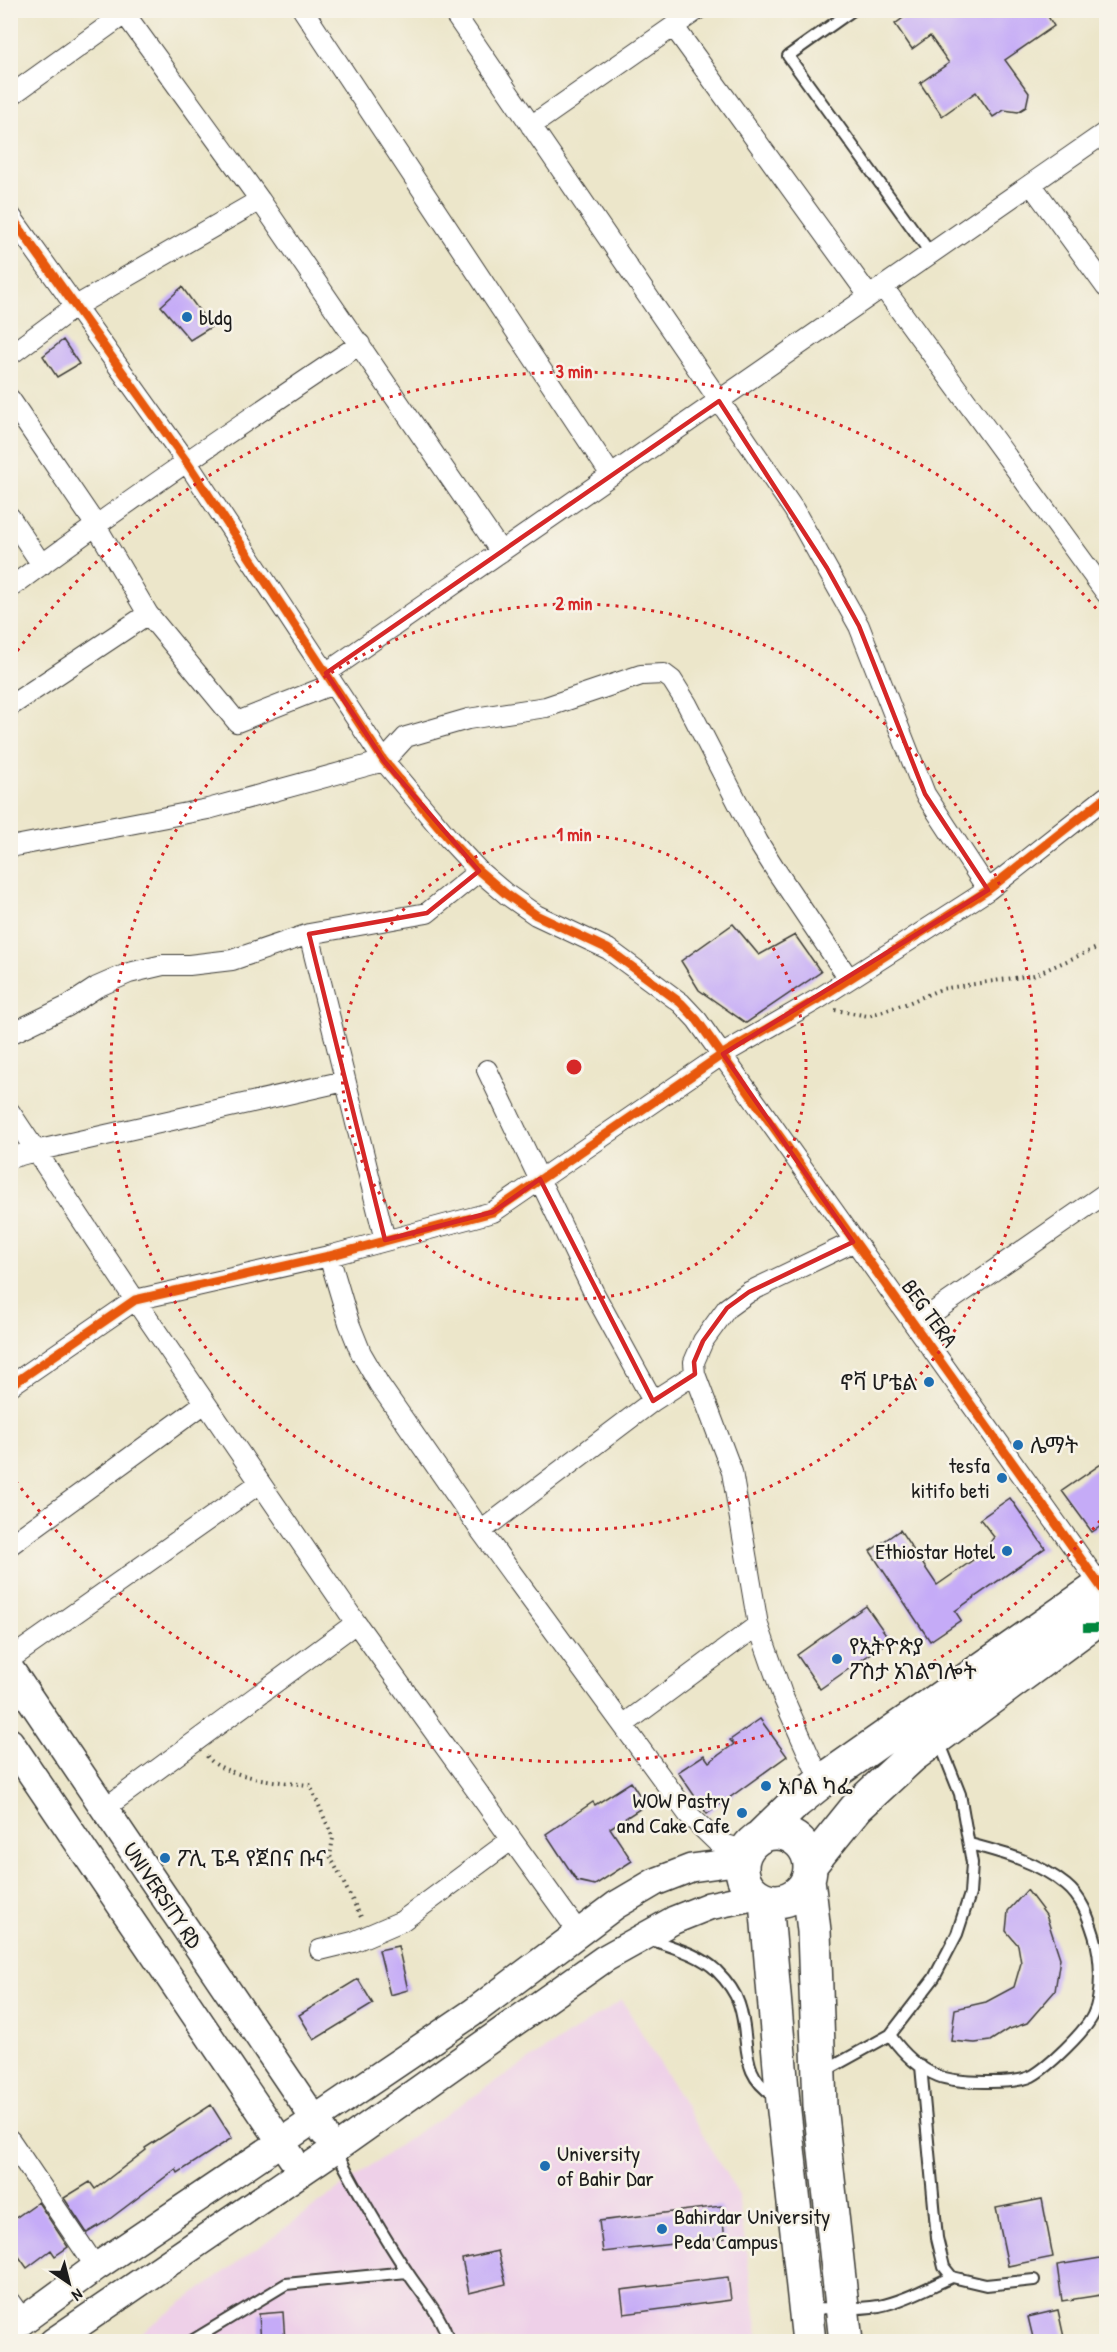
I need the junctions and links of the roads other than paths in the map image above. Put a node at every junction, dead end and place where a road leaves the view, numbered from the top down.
1 (303, 10) edge
2 (452, 10) edge
3 (697, 10) edge
4 (853, 10) edge
5 (128, 12) edge
6 (674, 27) junction
7 (10, 96) edge
8 (531, 126) junction
9 (1107, 132) edge
10 (1031, 184) junction
11 (260, 200) junction
12 (10, 215) edge
13 (931, 254) junction
14 (1107, 287) edge
15 (876, 292) junction
16 (76, 306) junction
17 (360, 344) junction
18 (10, 355) edge
19 (10, 399) edge
20 (719, 400) junction
21 (186, 461) junction
22 (611, 475) junction
23 (10, 517) edge
24 (95, 525) junction
25 (501, 552) junction
26 (42, 564) junction
27 (1099, 564) edge
28 (10, 588) edge
29 (1107, 593) edge
30 (148, 614) junction
31 (329, 679) junction
32 (10, 706) edge
33 (384, 761) junction
34 (1107, 797) edge
35 (10, 847) edge
36 (479, 871) junction
37 (988, 890) junction
38 (309, 934) junction
39 (849, 979) junction
40 (10, 1034) edge
41 (723, 1054) junction
42 (487, 1070) dead end
43 (345, 1081) junction
44 (10, 1112) edge
45 (35, 1151) junction
46 (10, 1158) edge
47 (540, 1179) junction
48 (1107, 1193) edge
49 (385, 1240) junction
50 (853, 1242) junction
51 (329, 1256) junction
52 (135, 1300) junction
53 (915, 1325) junction
54 (695, 1374) junction
55 (10, 1386) edge
56 (652, 1401) junction
57 (205, 1403) junction
58 (260, 1483) junction
59 (481, 1531) junction
60 (10, 1545) edge
61 (1105, 1594) edge
62 (356, 1623) junction
63 (758, 1625) junction
64 (10, 1659) edge
65 (10, 1669) edge
66 (623, 1725) junction
67 (937, 1736) junction
68 (10, 1742) edge
69 (821, 1782) junction
70 (105, 1808) junction
71 (511, 1840) junction
72 (970, 1844) junction
73 (750, 1849) junction
74 (809, 1872) junction
75 (762, 1898) junction
76 (579, 1933) junction
77 (642, 1936) junction
78 (320, 1950) dead end
79 (604, 1959) junction
80 (890, 2035) junction
81 (921, 2066) junction
82 (818, 2075) junction
83 (783, 2102) junction
84 (314, 2120) junction
85 (10, 2140) edge
86 (282, 2143) junction
87 (335, 2149) junction
88 (302, 2171) junction
89 (96, 2267) junction
90 (407, 2272) junction
91 (952, 2277) junction
92 (1034, 2280) dead end
93 (118, 2297) junction
94 (805, 2308) junction
95 (843, 2309) junction
96 (15, 2317) edge
97 (53, 2342) edge
98 (190, 2342) edge
99 (449, 2342) edge
100 (809, 2342) edge
101 (846, 2342) edge

1 - 22 street
2 - 8 street
3 - 6 street
4 - 13 lane
5 - 7 street
5 - 11 street
6 - 8 street
6 - 15 street
8 - 20 street
9 - 10 street
10 - 13 street
10 - 14 street
11 - 16 street
11 - 17 street
12 - 16 street, BEG TERA
13 - 15 street
15 - 20 street
15 - 27 street
16 - 18 street
16 - 21 street, BEG TERA
17 - 21 street
17 - 25 street
19 - 24 street
20 - 22 street
20 - 37 street
21 - 24 street
21 - 31 street, BEG TERA
22 - 25 street
23 - 26 street
24 - 26 street
24 - 30 street
25 - 31 street
26 - 28 street
27 - 29 street
30 - 31 street
30 - 32 street
31 - 33 street, BEG TERA
33 - 35 street
33 - 36 street, BEG TERA
33 - 39 street
34 - 37 street
36 - 38 street
36 - 41 street, BEG TERA
37 - 39 street
38 - 40 street
38 - 43 street
39 - 41 street
41 - 47 street
41 - 50 street, BEG TERA
42 - 47 street
43 - 45 street
43 - 49 street
44 - 45 street
45 - 46 street
45 - 52 street
47 - 49 street
47 - 56 street
48 - 53 street
49 - 51 street
50 - 53 street, BEG TERA
50 - 54 street
51 - 52 street
51 - 59 street
52 - 55 street
52 - 57 street
53 - 61 street, BEG TERA
54 - 56 street
54 - 63 street
56 - 59 street
57 - 58 street
57 - 60 street
58 - 62 street
58 - 64 street
59 - 66 street
61 - 67 highway
61 - 69 highway
62 - 70 street
62 - 71 street
63 - 66 street
63 - 69 street
65 - 70 street, UNIVERSITY RD
66 - 73 street
67 - 72 lane
67 - 74 highway
68 - 86 street, UNIVERSITY RD
69 - 73 highway
70 - 84 street, UNIVERSITY RD
71 - 76 street
71 - 78 street
72 - 80 lane
72 - 81 lane
73 - 74 highway
73 - 75 highway
73 - 76 street
74 - 75 highway
74 - 82 highway
75 - 77 street
75 - 83 highway
76 - 79 street
76 - 84 street
77 - 79 street
77 - 83 lane
79 - 87 street
80 - 81 lane
80 - 82 lane
81 - 91 lane
82 - 95 highway
83 - 94 highway
84 - 86 street
84 - 87 street, UNIVERSITY RD
85 - 89 street
86 - 88 street, UNIVERSITY RD
86 - 89 street
87 - 88 street
87 - 90 lane
88 - 93 street
89 - 93 street
89 - 96 street
90 - 98 lane
90 - 99 lane
91 - 92 lane
91 - 95 lane
93 - 97 street
94 - 95 lane
94 - 100 highway
95 - 101 highway

